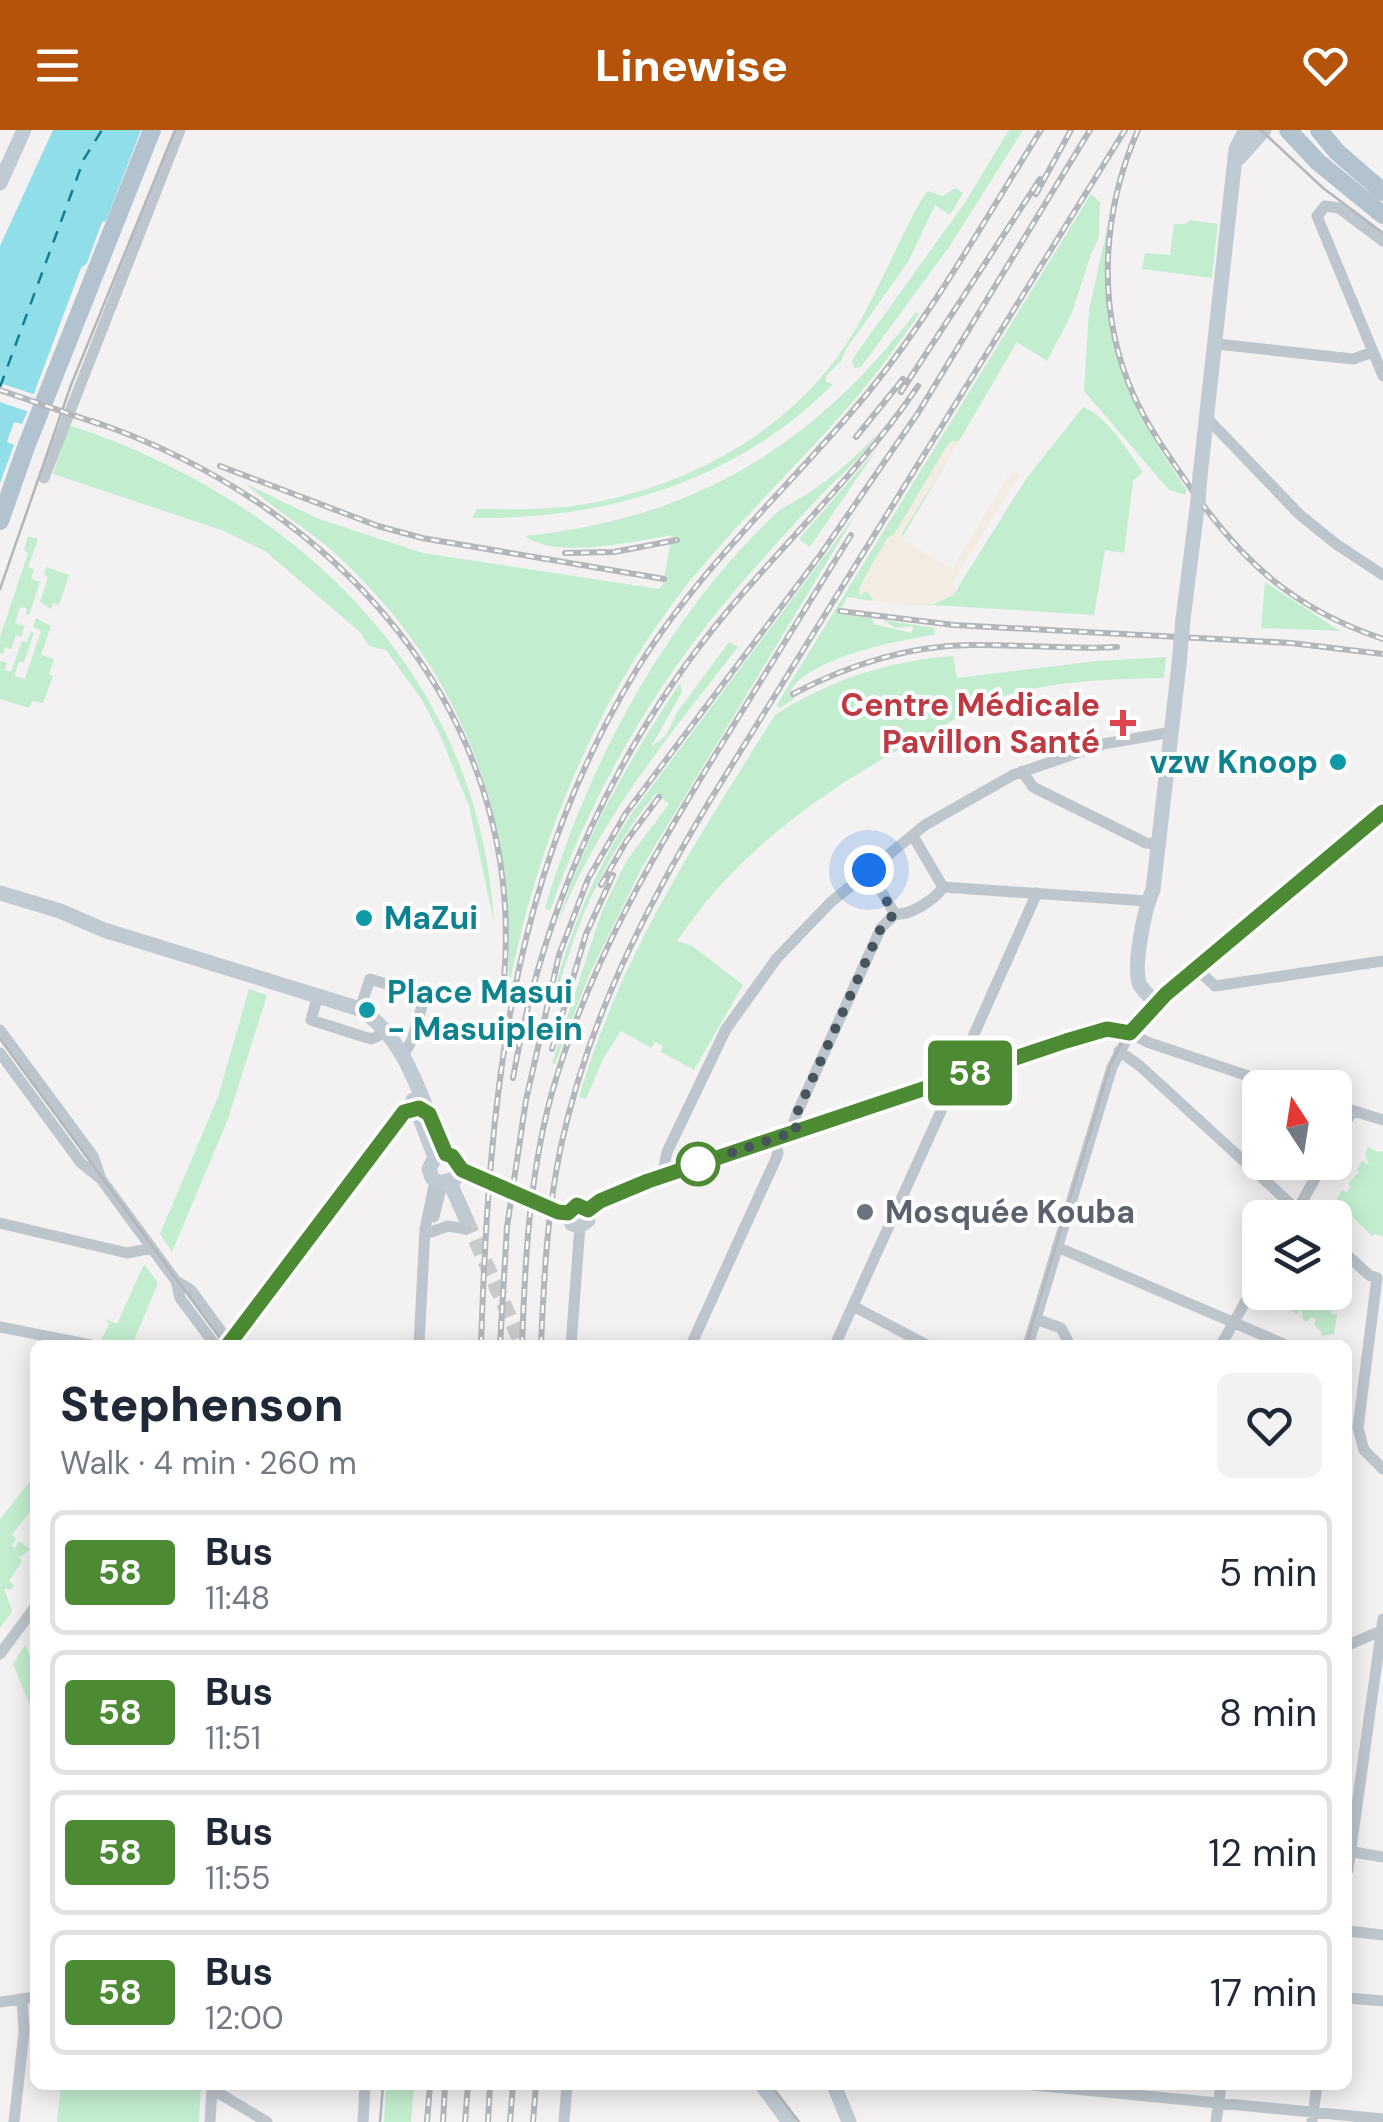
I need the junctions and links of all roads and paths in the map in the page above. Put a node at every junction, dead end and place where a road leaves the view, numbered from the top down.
1 (24, 130) edge
2 (152, 130) edge
3 (180, 130) edge
4 (1246, 130) edge
5 (1264, 130) edge
6 (1288, 130) edge
7 (1319, 130) edge
8 (1237, 161) junction
9 (0, 184) edge
10 (1383, 192) edge
11 (1383, 215) edge
12 (1383, 241) edge
13 (1217, 344) junction
14 (1373, 352) junction
15 (1383, 376) edge
16 (1207, 418) junction
17 (44, 478) dead end
18 (0, 521) edge
19 (1383, 575) edge
20 (1172, 732) junction
21 (1022, 771) junction
22 (1383, 812) edge
23 (913, 836) junction
24 (1158, 844) junction
25 (869, 870) junction
26 (943, 887) junction
27 (1037, 893) junction
28 (0, 897) edge
29 (1147, 901) junction
30 (894, 914) junction
31 (1383, 961) edge
32 (1196, 968) junction
33 (318, 995) junction
34 (1156, 1003) junction
35 (360, 1009) junction
36 (0, 1030) edge
37 (385, 1033) junction
38 (1130, 1033) junction
39 (1118, 1051) junction
40 (0, 1053) edge
41 (403, 1056) junction
42 (967, 1074) junction
43 (1242, 1074) edge
44 (944, 1082) junction
45 (423, 1111) junction
46 (1352, 1111) edge
47 (1383, 1120) edge
48 (797, 1131) junction
49 (774, 1139) junction
50 (440, 1155) junction
51 (662, 1176) junction
52 (101, 1179) junction
53 (443, 1182) junction
54 (1283, 1200) edge
55 (563, 1212) tunnel mouth
56 (584, 1218) junction
57 (0, 1224) edge
58 (466, 1224) joint
59 (429, 1236) junction
60 (1058, 1247) junction
61 (152, 1248) junction
62 (1352, 1260) edge
63 (1380, 1278) edge
64 (176, 1281) junction
65 (852, 1306) junction
66 (1242, 1308) edge
67 (1036, 1319) junction
68 (1234, 1322) junction
69 (0, 1327) edge
70 (65, 1340) edge
71 (211, 1340) edge
72 (227, 1340) edge
73 (233, 1340) edge
74 (419, 1340) edge
75 (572, 1340) edge
76 (694, 1340) edge
77 (836, 1340) edge
78 (917, 1340) edge
79 (1030, 1340) edge
80 (1067, 1340) edge
81 (1225, 1340) edge
82 (1275, 1340) edge
83 (1352, 1373) edge
84 (1362, 1376) junction
85 (1353, 1430) edge
86 (1383, 1469) edge
87 (30, 1617) edge
88 (1382, 1626) edge
89 (1352, 1643) edge
90 (0, 1654) edge
91 (1352, 1831) edge
92 (1352, 1852) edge
93 (1383, 1857) edge
94 (1352, 1931) edge
95 (1383, 1935) edge
96 (28, 1998) edge
97 (1352, 1998) edge
98 (0, 2002) edge
99 (1383, 2002) edge
100 (212, 2090) edge
101 (214, 2090) edge
102 (365, 2090) edge
103 (567, 2090) edge
104 (766, 2090) edge
105 (836, 2090) edge
106 (1088, 2090) edge
107 (1221, 2090) edge
108 (1316, 2090) edge
109 (1219, 2102) junction
110 (1312, 2117) edge
111 (1383, 2118) edge
112 (14, 2122) edge
113 (210, 2122) edge
114 (267, 2122) edge
115 (362, 2122) edge
116 (564, 2122) edge
117 (789, 2122) edge
118 (849, 2122) edge
119 (1216, 2122) edge

1 - 9 street
2 - 18 main road
3 - 17 street
4 - 8 street
5 - 8 street
6 - 11 main road
7 - 10 main road
8 - 13 street
12 - 14 street
13 - 14 street
13 - 16 street
14 - 15 street
16 - 19 street
16 - 20 street, bridge
20 - 21 street
20 - 24 street
21 - 23 street
21 - 24 street
22 - 32 street
23 - 25 street
23 - 26 street
24 - 29 street
25 - 30 street
25 - 51 street
26 - 27 street
26 - 30 street
27 - 29 street
27 - 42 street
28 - 33 street
29 - 34 street
30 - 48 street
31 - 32 street
32 - 34 street
33 - 35 street
33 - 37 street
34 - 38 street
35 - 37 street
35 - 41 street
36 - 52 street
37 - 41 street
37 - 45 street
38 - 39 street
38 - 42 street
38 - 43 street
39 - 54 street
39 - 60 street
40 - 52 street
41 - 45 street
42 - 44 street
44 - 48 street
44 - 65 street
45 - 50 street
45 - 73 street
46 - 47 street
48 - 49 street
49 - 51 street
49 - 76 street
50 - 53 street
50 - 53 street
51 - 56 street
52 - 61 street
53 - 58 street
53 - 59 street
55 - 56 street
56 - 75 street
57 - 61 street
58 - 59 street
59 - 74 street
60 - 67 street
60 - 68 street
61 - 64 street
62 - 63 street
63 - 84 street
64 - 71 street
64 - 72 street
65 - 77 street
65 - 78 street
66 - 68 street
67 - 79 street
67 - 80 street
68 - 81 street
68 - 82 street
69 - 70 street
83 - 84 street
84 - 85 street
85 - 86 street
87 - 90 street
88 - 89 street
88 - 91 street
92 - 93 street
94 - 95 street
96 - 98 street
96 - 112 street
97 - 99 street
100 - 113 street
101 - 114 street
102 - 115 street
103 - 116 street
104 - 117 street
105 - 118 street
106 - 109 street
107 - 109 street
108 - 110 street
109 - 110 street
109 - 119 street
110 - 111 street

